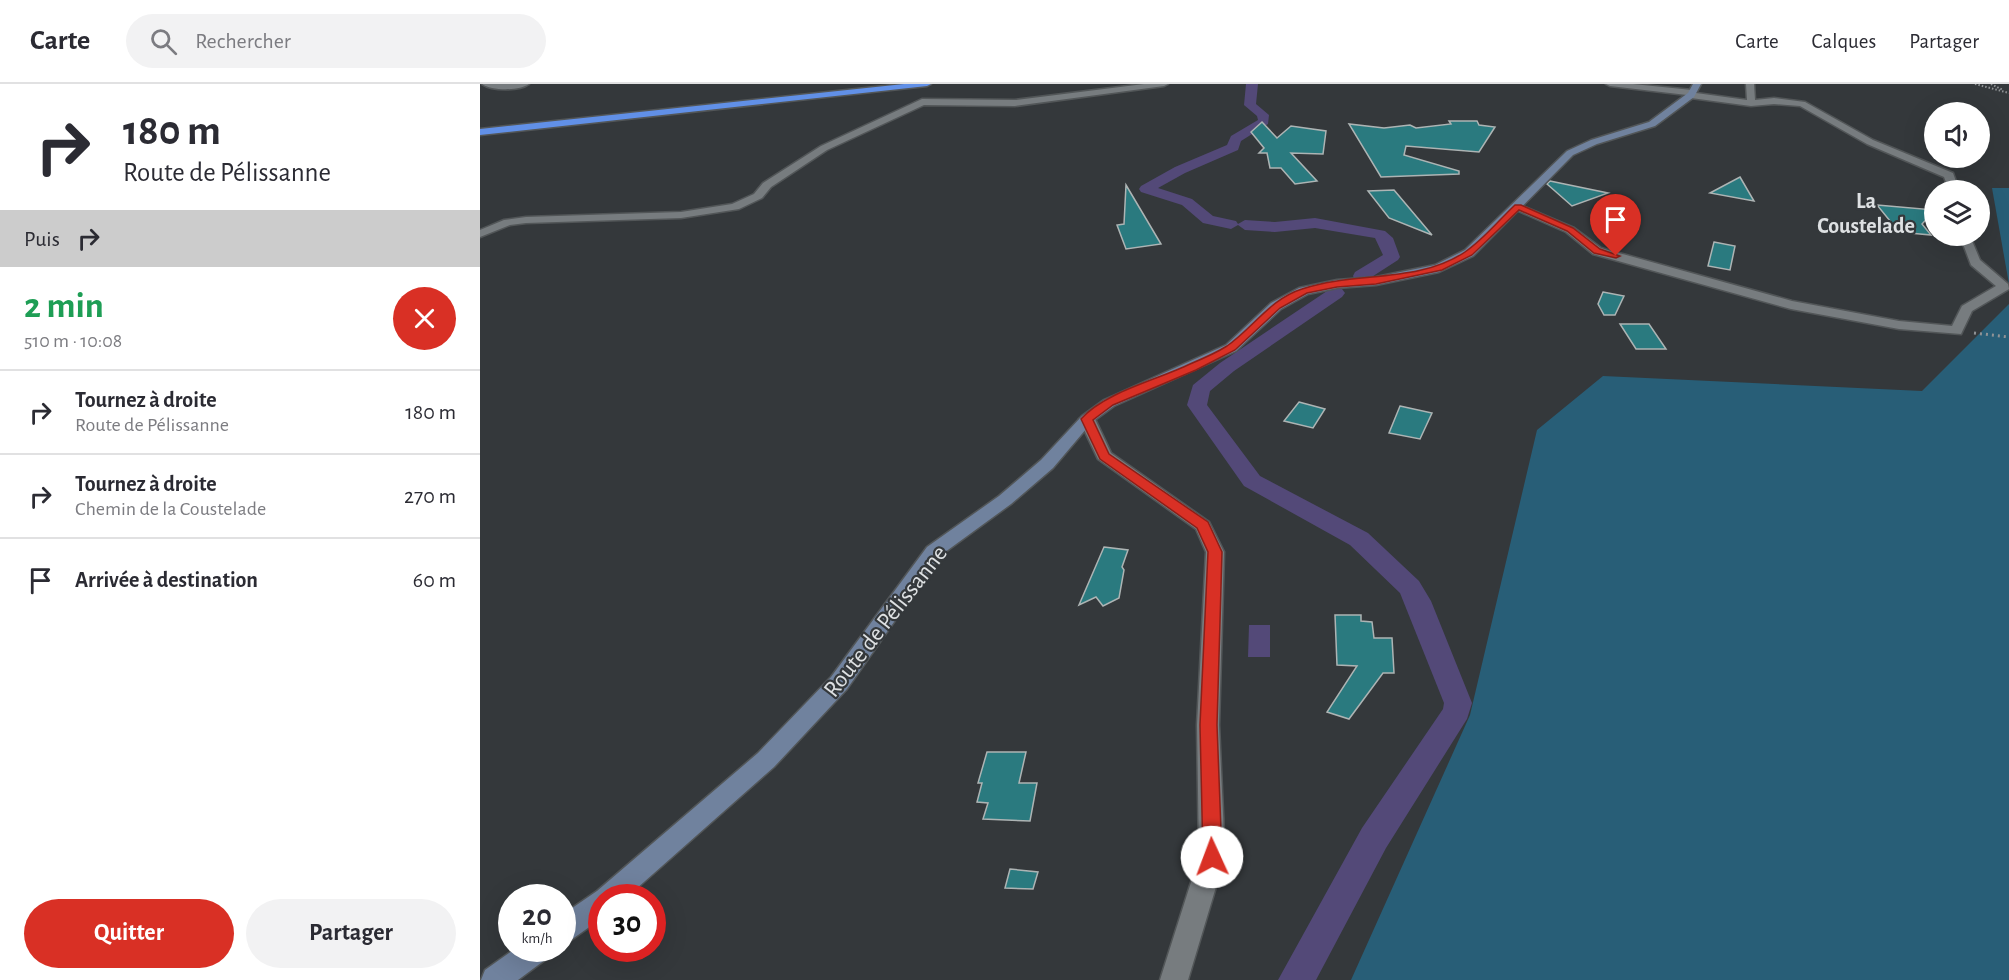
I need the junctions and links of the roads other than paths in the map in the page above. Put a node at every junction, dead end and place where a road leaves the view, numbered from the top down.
1 (486, 84) edge
2 (525, 84) edge
3 (846, 84) edge
4 (927, 84) edge
5 (1164, 84) edge
6 (1610, 84) edge
7 (1697, 84) edge
8 (1750, 84) edge
9 (1692, 94) junction
10 (1751, 103) junction
11 (480, 123) edge
12 (480, 132) edge
13 (1951, 180) edge
14 (1518, 207) junction
15 (480, 234) edge
16 (1969, 246) edge
17 (1087, 419) junction
18 (623, 884) edge
19 (520, 962) edge
20 (495, 980) edge
21 (1174, 980) edge

1 - 2 street
3 - 11 highway
4 - 12 highway
5 - 15 street
6 - 9 street
7 - 9 street, Route de Pélissanne
8 - 10 street
9 - 10 street
9 - 14 street, Route de Pélissanne
10 - 13 street
14 - 16 street
14 - 17 street, Route de Pélissanne
17 - 18 street, Route de Pélissanne
17 - 21 street
19 - 20 street

